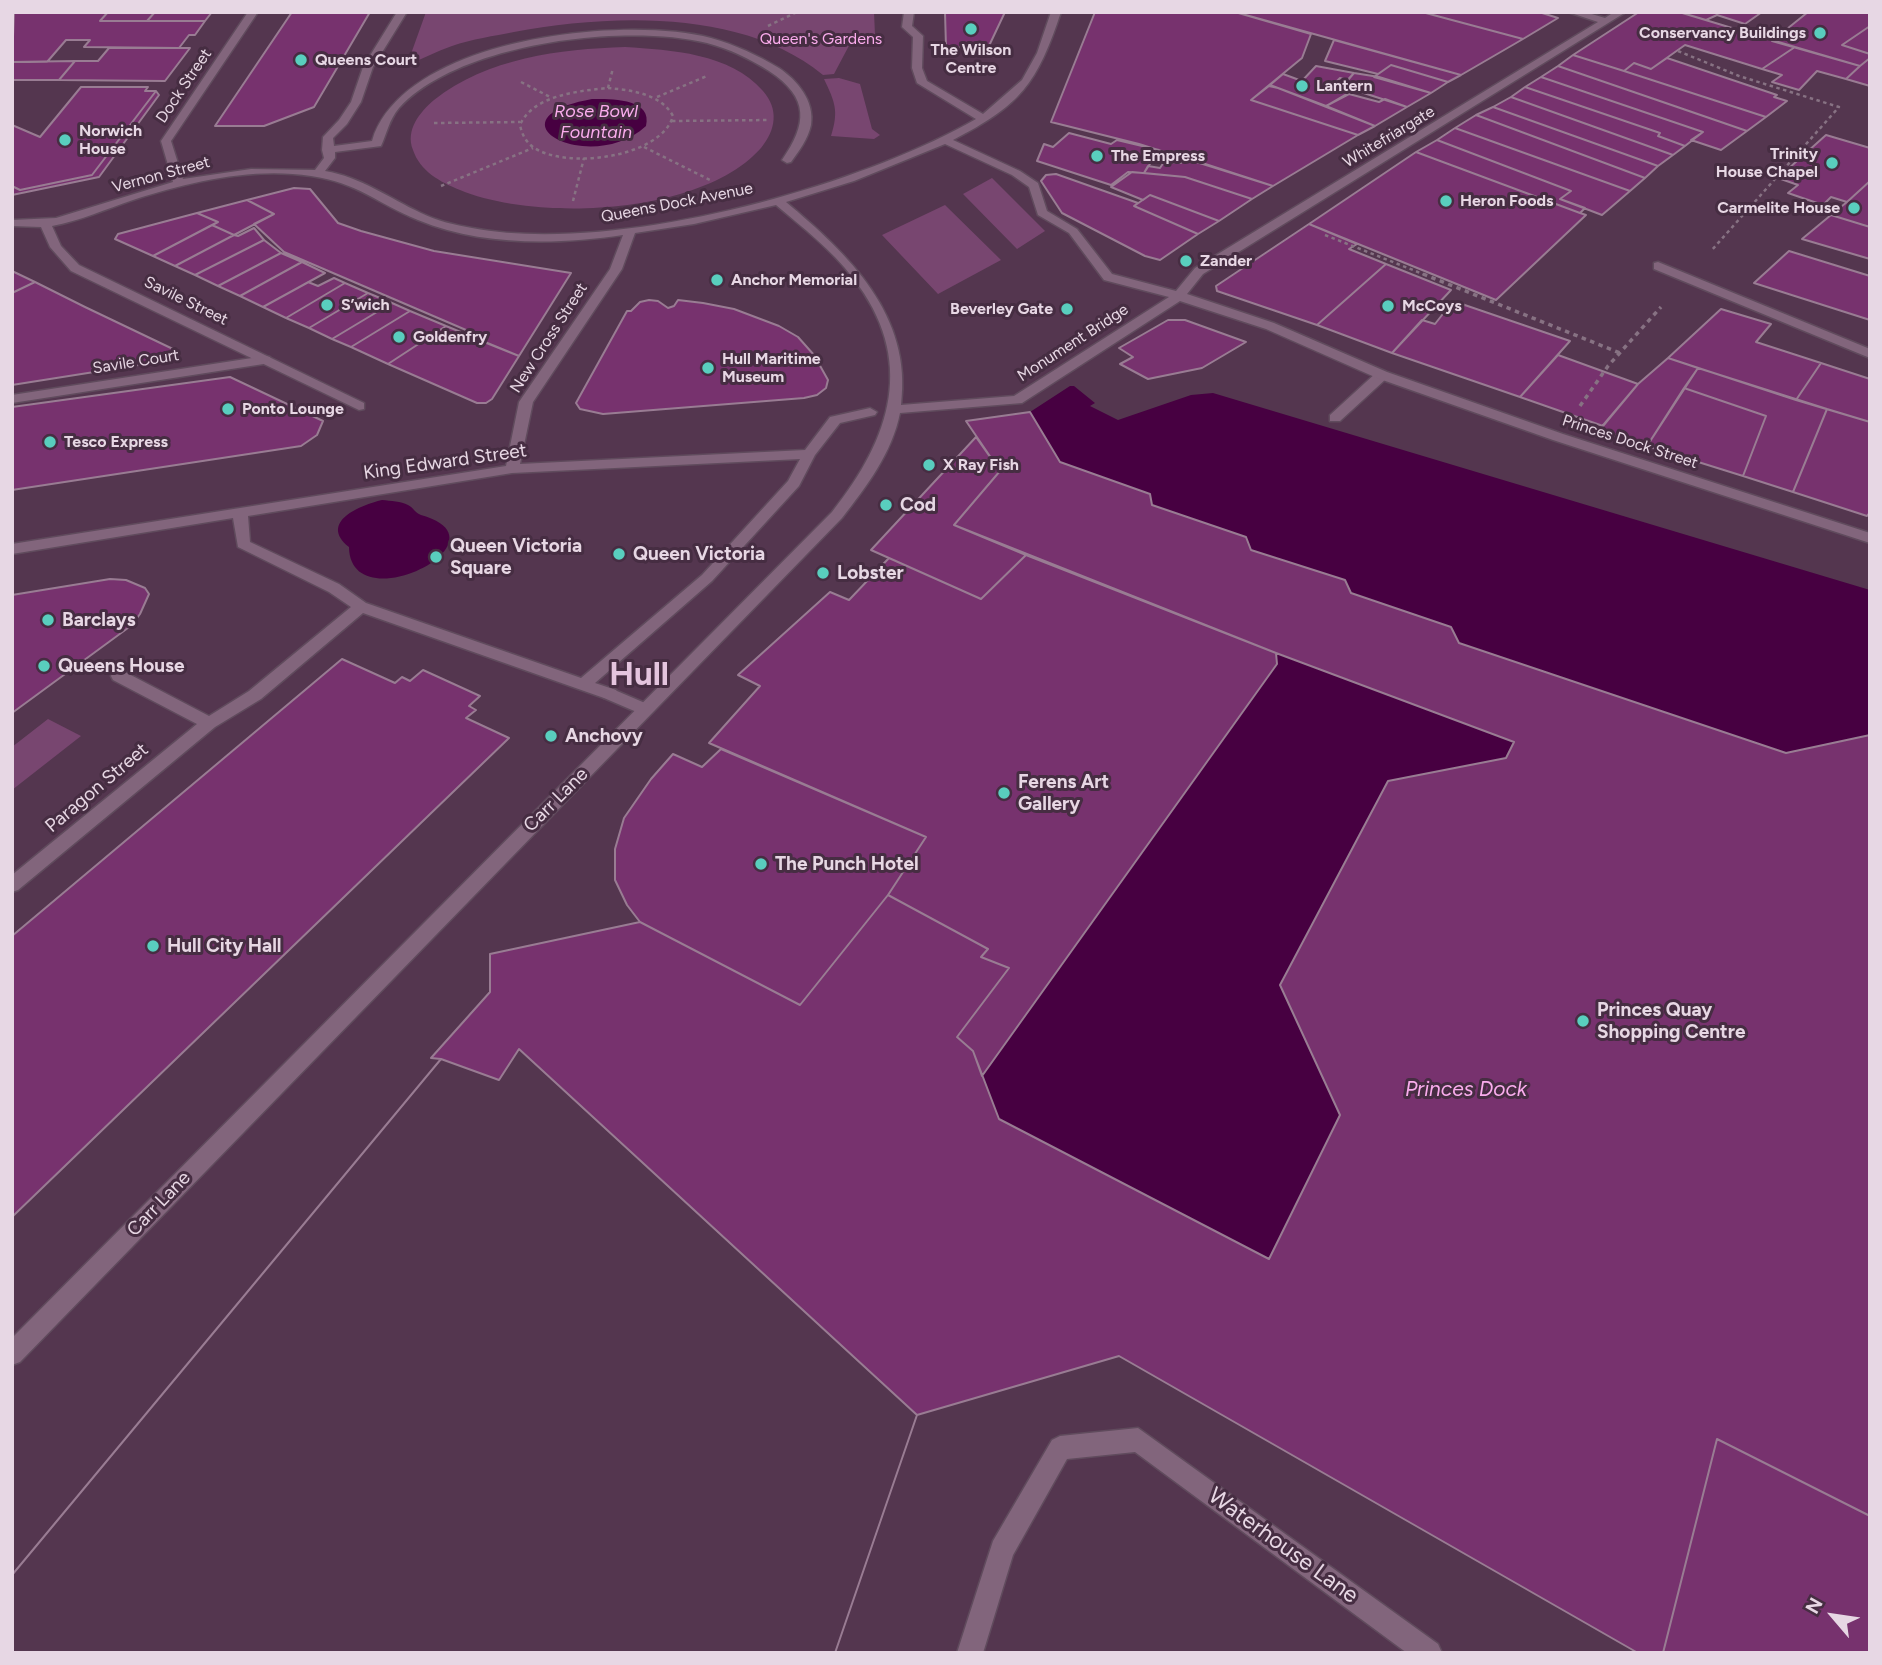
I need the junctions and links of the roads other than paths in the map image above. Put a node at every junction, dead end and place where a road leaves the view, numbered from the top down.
1 (253, 12) edge
2 (402, 12) edge
3 (909, 12) edge
4 (1056, 12) edge
5 (1573, 12) edge
6 (1621, 12) edge
7 (1607, 21) junction
8 (982, 118) junction
9 (945, 140) junction
10 (327, 150) junction
11 (787, 160) dead end
12 (317, 174) junction
13 (179, 183) junction
14 (370, 190) joint
15 (777, 200) junction
16 (12, 223) edge
17 (45, 223) junction
18 (630, 231) junction
19 (1658, 266) dead end
20 (1180, 296) junction
21 (1870, 354) edge
22 (265, 360) junction
23 (1382, 375) junction
24 (12, 399) edge
25 (359, 406) dead end
26 (895, 409) junction
27 (870, 412) dead end
28 (1335, 418) dead end
29 (809, 454) junction
30 (512, 469) junction
31 (240, 512) junction
32 (1870, 538) edge
33 (12, 549) edge
34 (361, 607) junction
35 (119, 676) dead end
36 (584, 684) junction
37 (646, 709) junction
38 (209, 723) junction
39 (12, 885) edge
40 (12, 1354) edge
41 (970, 1653) edge
42 (1429, 1653) edge

1 - 13 street, Dock Street
2 - 10 street
3 - 8 street
4 - 8 street, Queens Dock Avenue
5 - 7 street
6 - 7 street, Whitefriargate
7 - 20 street, Whitefriargate
8 - 9 street, Queens Dock Avenue
9 - 15 street, Queens Dock Avenue
9 - 20 street, Princes Dock Street
10 - 11 street
10 - 12 street
12 - 13 street, Vernon Street
12 - 14 street, Vernon Street
13 - 17 street, Vernon Street
14 - 18 street, Queens Dock Avenue
15 - 18 street, Queens Dock Avenue
15 - 26 street, Carr Lane
16 - 17 street
17 - 22 street, Savile Street
18 - 30 street, New Cross Street
19 - 21 street
20 - 23 street, Princes Dock Street
20 - 26 street, Monument Bridge
22 - 24 street, Savile Court
22 - 25 street, Savile Street
23 - 28 street
23 - 32 street, Princes Dock Street
26 - 37 street, Carr Lane
27 - 29 street
29 - 30 street, King Edward Street
29 - 36 street
30 - 31 street, King Edward Street
31 - 33 street, King Edward Street
31 - 34 street
34 - 36 street
34 - 38 street, Paragon Street
35 - 38 street
36 - 37 street
37 - 40 street, Carr Lane
38 - 39 street, Paragon Street
41 - 42 street, Waterhouse Lane

